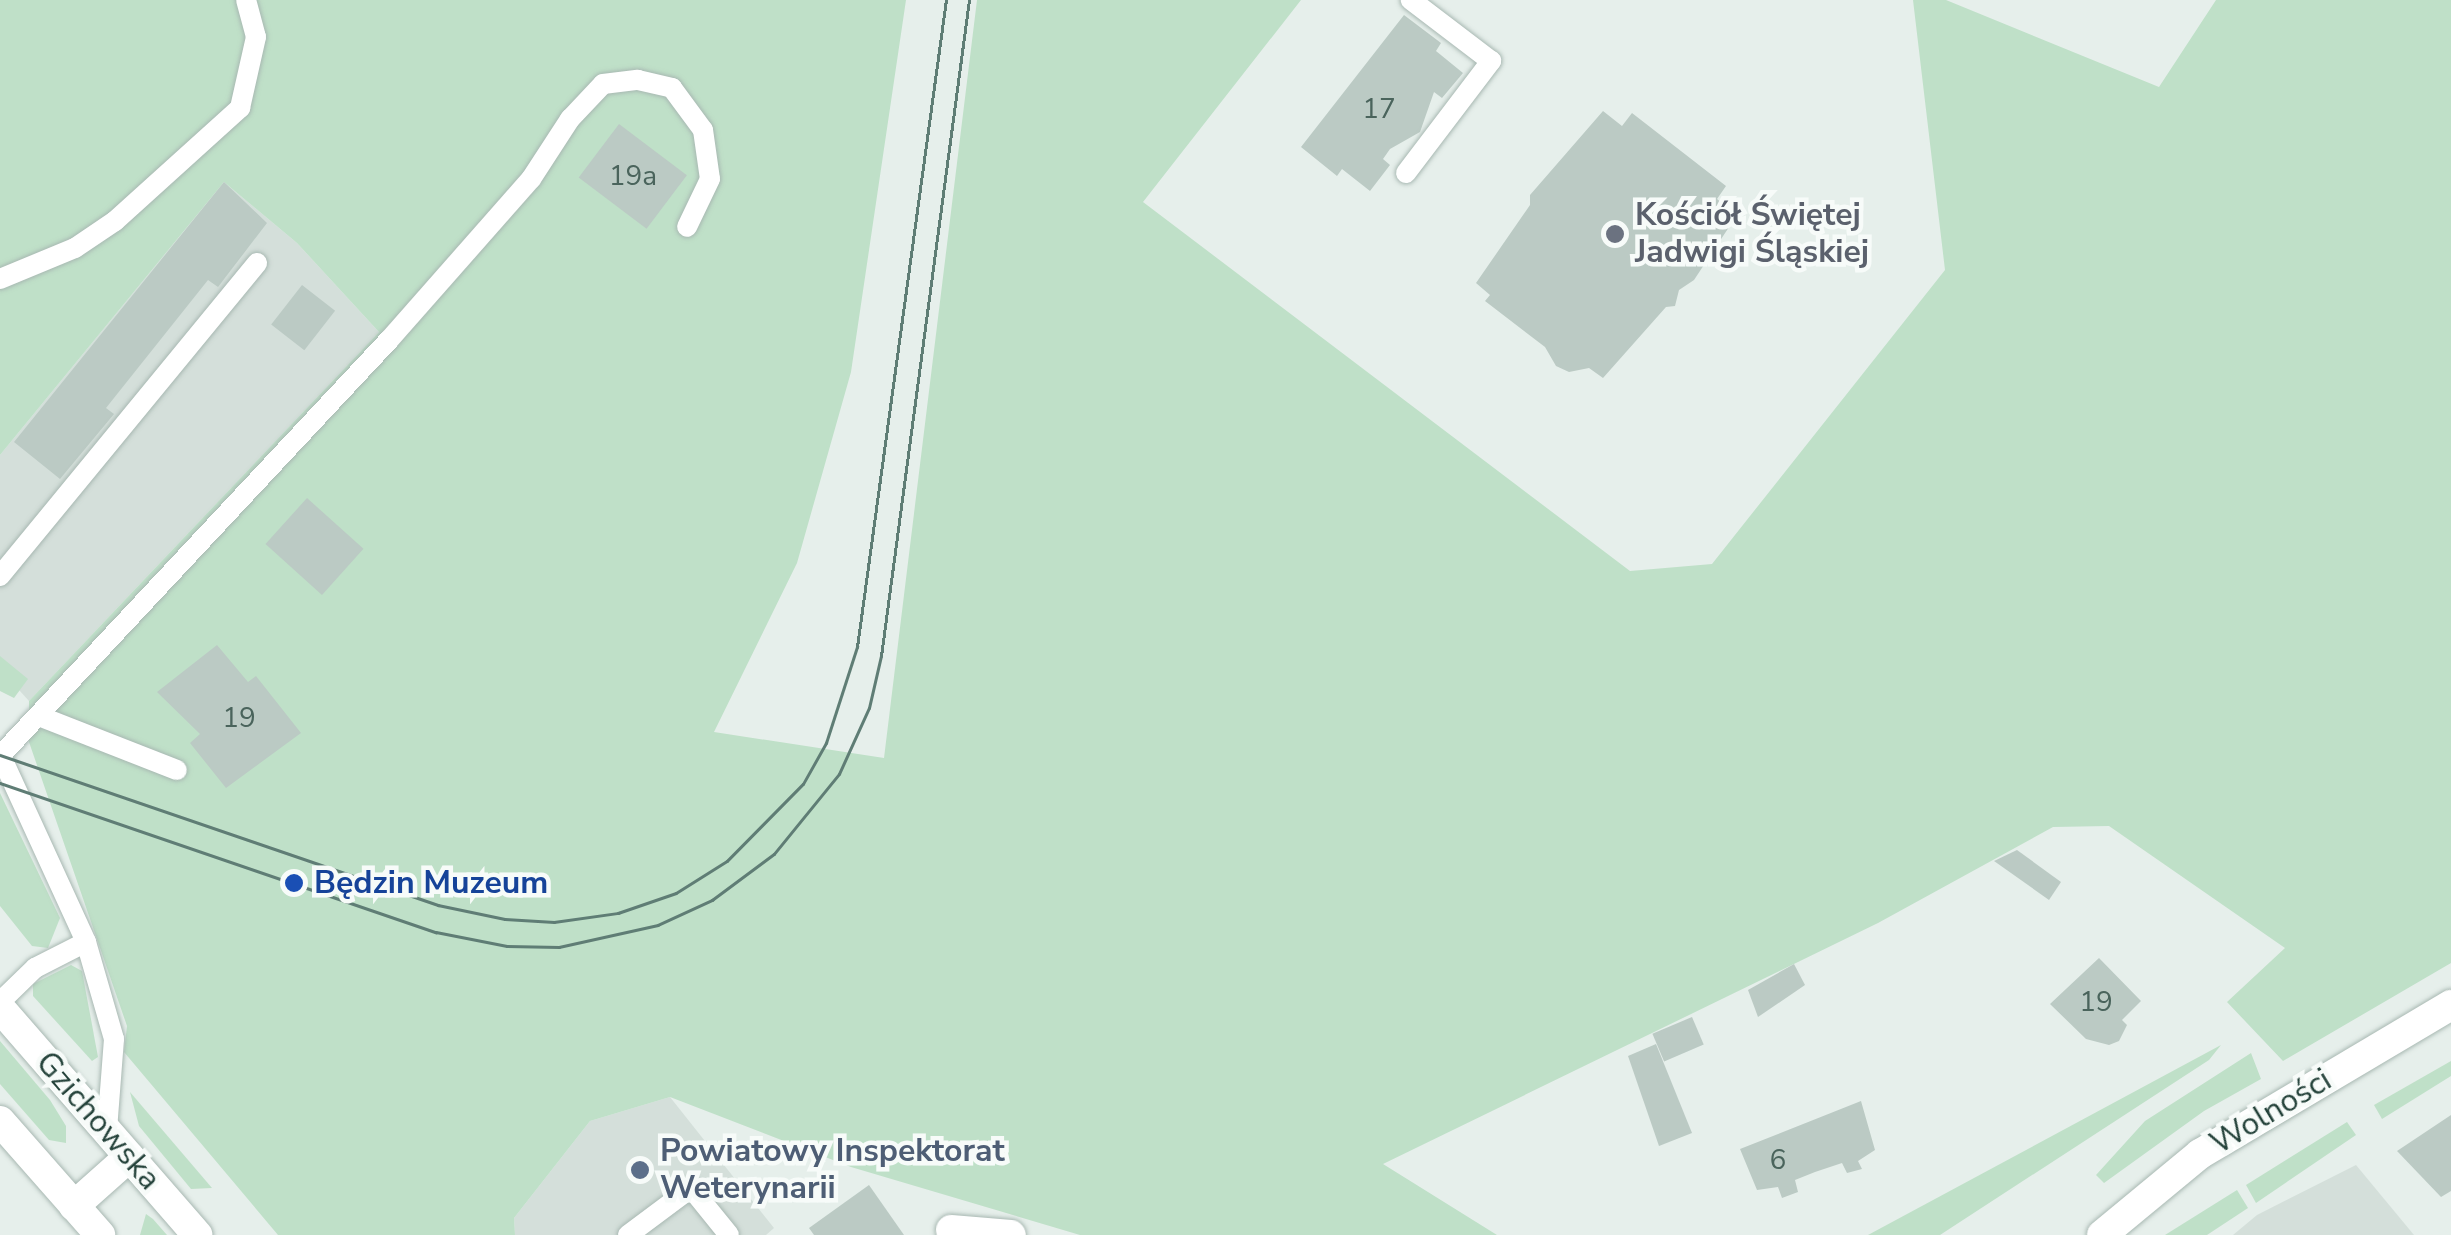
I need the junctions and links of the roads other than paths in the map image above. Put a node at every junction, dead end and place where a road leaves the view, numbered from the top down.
1 (246, 0) edge
2 (1411, 0) edge
3 (1406, 173) dead end
4 (686, 228) dead end
5 (257, 263) dead end
6 (0, 279) edge
7 (0, 576) edge
8 (39, 716) junction
9 (0, 755) edge
10 (177, 770) dead end
11 (86, 942) junction
12 (0, 1005) edge
13 (2451, 1006) edge
14 (0, 1121) edge
15 (107, 1131) junction
16 (129, 1157) junction
17 (74, 1206) junction
18 (2119, 1229) edge
19 (948, 1233) edge
20 (100, 1235) edge
21 (197, 1235) edge
22 (628, 1235) edge
23 (729, 1235) edge
24 (1011, 1235) edge

1 - 6 lane
2 - 3 lane
4 - 8 lane
5 - 7 lane
8 - 9 lane
8 - 10 lane
9 - 11 lane
11 - 12 lane
11 - 15 lane
12 - 15 street, Gzichowska
13 - 18 street, Wolności
14 - 17 street
15 - 16 street, Gzichowska
16 - 17 street
16 - 21 street, Gzichowska
17 - 20 street
19 - 24 street
22 - 23 lane

